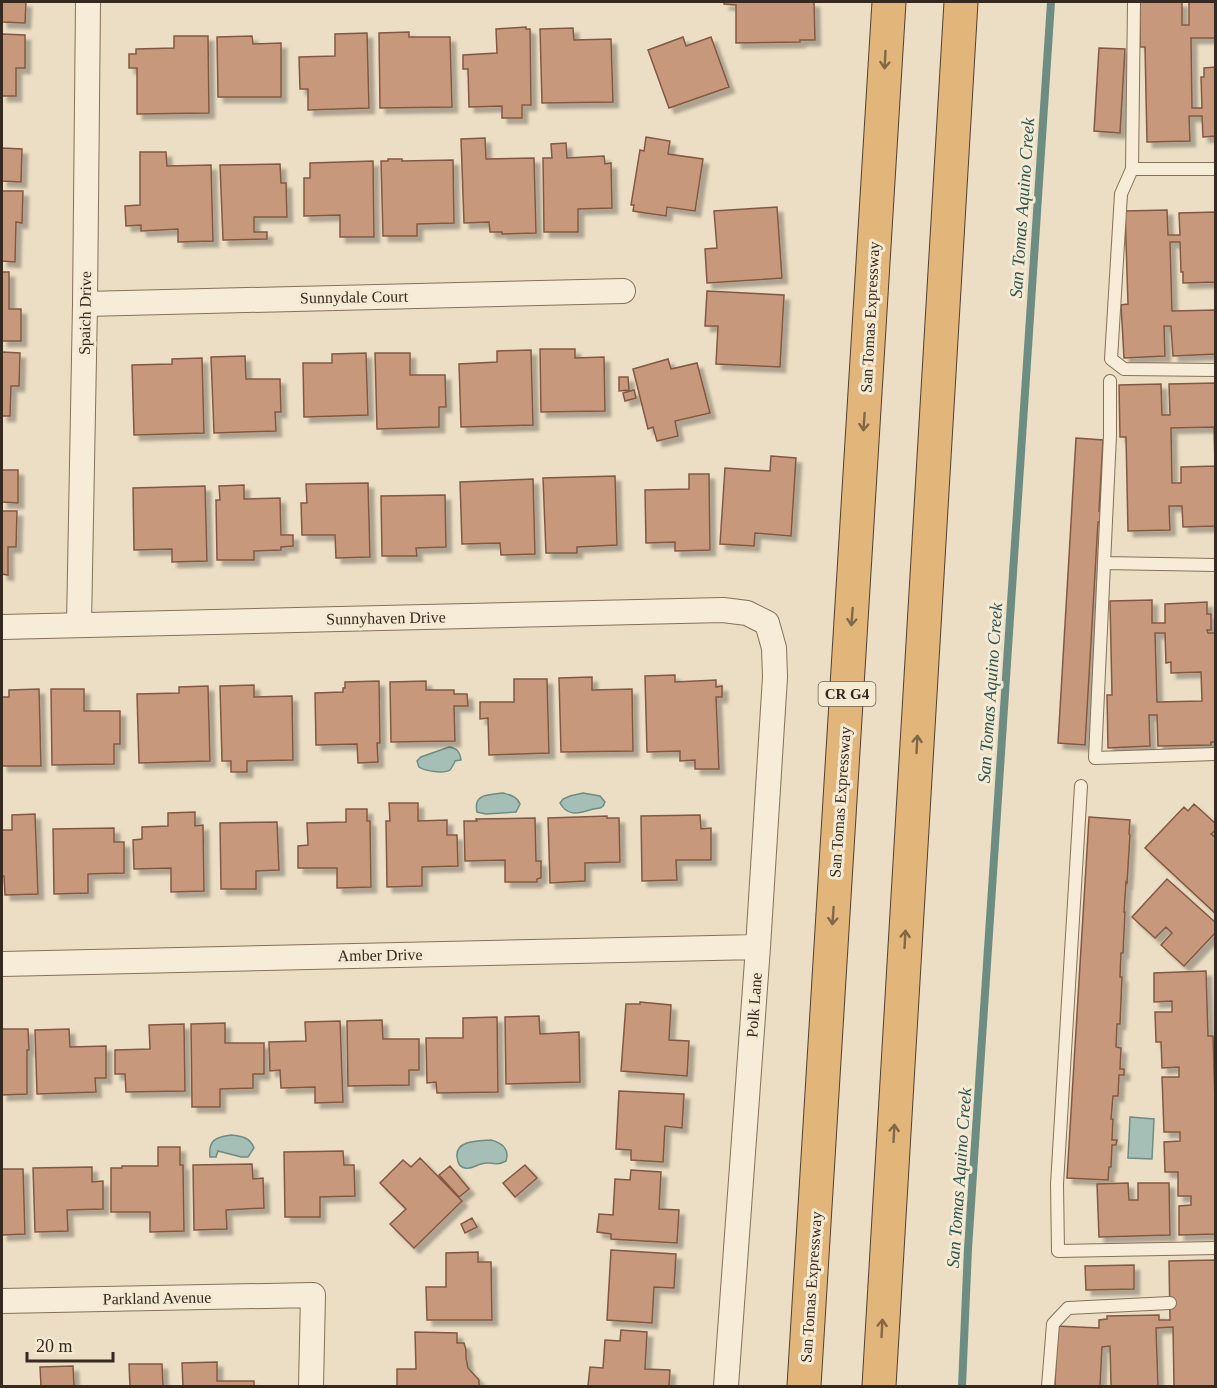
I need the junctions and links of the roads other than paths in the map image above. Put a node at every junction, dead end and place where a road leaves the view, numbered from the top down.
1 (88, 2) edge
2 (889, 2) edge
3 (962, 2) edge
4 (1134, 2) edge
5 (1132, 169) junction
6 (1215, 169) edge
7 (623, 291) dead end
8 (85, 304) junction
9 (1215, 370) edge
10 (1110, 381) dead end
11 (1104, 563) junction
12 (1215, 565) edge
13 (767, 623) joint
14 (79, 625) junction
15 (2, 627) edge
16 (1215, 754) edge
17 (1081, 786) dead end
18 (758, 947) junction
19 (2, 964) edge
20 (1215, 1248) edge
21 (2, 1301) edge
22 (1170, 1303) dead end
23 (311, 1386) edge
24 (726, 1386) edge
25 (804, 1386) edge
26 (879, 1386) edge
27 (1048, 1386) edge

1 - 8 street, Spaich Drive
2 -> 25 highway, San Tomas Expressway / CR G4
26 -> 3 highway
4 - 5 lane
5 - 6 lane
5 - 9 lane
7 - 8 street, Sunnydale Court
8 - 14 street, Spaich Drive
10 - 11 lane
11 - 12 lane
11 - 16 lane
13 - 14 street, Sunnyhaven Drive
13 - 18 street, Polk Lane
14 - 15 street, Sunnyhaven Drive
17 - 20 lane
18 - 19 street, Amber Drive
18 - 24 street, Polk Lane
21 - 23 street, Parkland Avenue
22 - 27 lane

